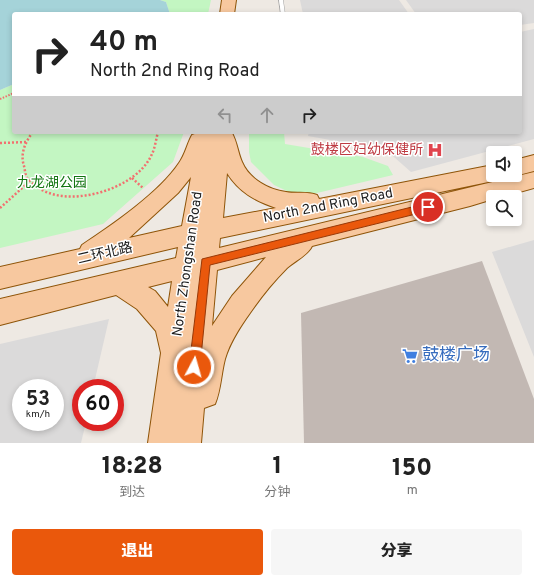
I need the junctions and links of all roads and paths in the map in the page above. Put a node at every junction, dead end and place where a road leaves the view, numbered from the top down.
1 (229, 0) edge
2 (240, 0) edge
3 (281, 0) edge
4 (227, 12) edge
5 (239, 12) edge
6 (282, 12) edge
7 (12, 94) edge
8 (0, 99) edge
9 (32, 134) edge
10 (158, 134) edge
11 (202, 134) edge
12 (209, 134) edge
13 (223, 134) edge
14 (224, 134) edge
15 (26, 142) junction
16 (0, 143) edge
17 (534, 163) edge
18 (522, 166) edge
19 (486, 173) edge
20 (486, 174) edge
21 (132, 178) junction
22 (534, 180) edge
23 (30, 181) junction
24 (143, 188) dead end
25 (0, 208) edge
26 (201, 232) junction
27 (329, 232) junction
28 (67, 263) junction
29 (196, 264) junction
30 (0, 278) edge
31 (120, 282) junction
32 (0, 312) edge
33 (175, 356) junction
34 (163, 443) edge
35 (186, 443) edge
36 (200, 443) edge

1 - 4 main road
2 - 5 main road
3 - 6 lane
7 - 8 path
9 - 15 path
10 - 21 path
11 - 28 main road
12 - 26 main road, North Zhongshan Road
13 - 26 main road, North Zhongshan Road
14 - 19 main road
15 - 16 path
15 - 23 path
17 - 18 main road
20 - 26 main road, North 2nd Ring Road
21 - 23 path
21 - 24 path
22 - 27 main road, North 2nd Ring Road
23 - 25 path
26 - 28 main road, 二环北路
26 - 29 main road, North Zhongshan Road
27 - 29 main road, North 2nd Ring Road
27 - 36 main road
28 - 30 main road, 二环北路
29 - 31 main road
29 - 33 main road, North Zhongshan Road
29 - 35 main road, North Zhongshan Road
31 - 32 main road
31 - 33 main road
33 - 34 main road, North Zhongshan Road

